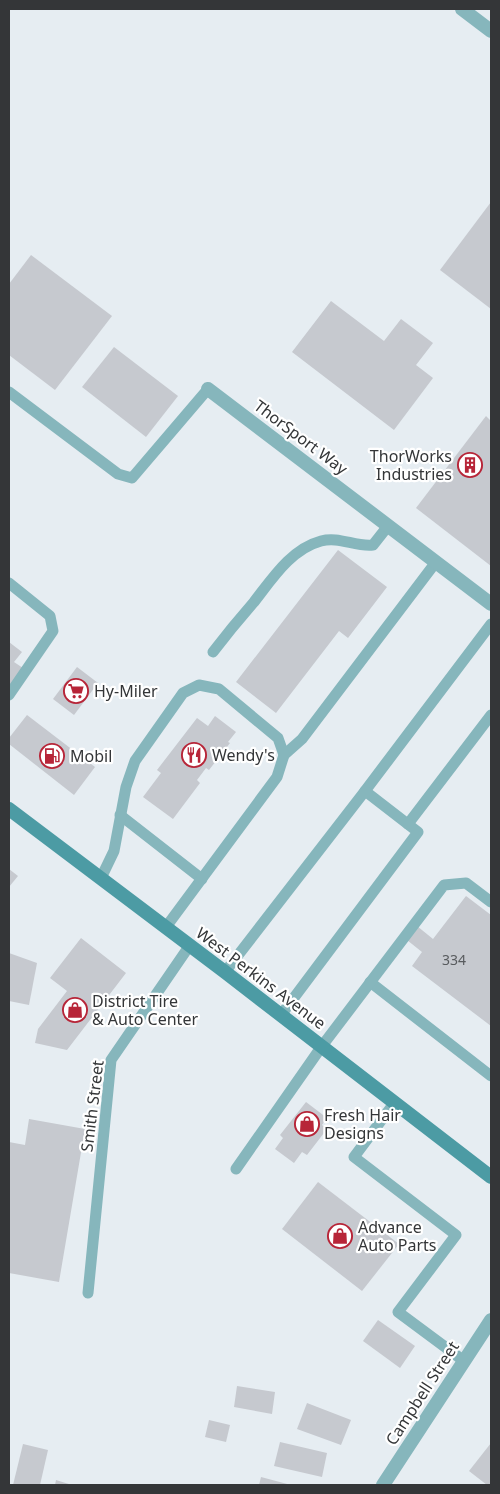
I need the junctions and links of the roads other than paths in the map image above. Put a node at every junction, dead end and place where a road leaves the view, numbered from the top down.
1 (462, 9) edge
2 (491, 32) edge
3 (208, 389) joint
4 (9, 392) edge
5 (388, 526) junction
6 (436, 562) junction
7 (9, 583) edge
8 (491, 604) edge
9 (491, 624) edge
10 (213, 652) dead end
11 (9, 695) edge
12 (491, 715) edge
13 (284, 755) junction
14 (365, 791) junction
15 (9, 809) edge
16 (120, 815) junction
17 (408, 824) junction
18 (101, 878) junction
19 (202, 879) junction
20 (491, 902) edge
21 (166, 927) junction
22 (190, 945) junction
23 (225, 972) junction
24 (370, 982) junction
25 (281, 1015) junction
26 (322, 1046) junction
27 (491, 1076) edge
28 (395, 1102) junction
29 (236, 1169) dead end
30 (491, 1177) edge
31 (88, 1293) dead end
32 (491, 1320) edge
33 (464, 1361) junction
34 (383, 1485) edge

1 - 2 street
3 - 4 lane
3 - 5 street, ThorSport Way
5 - 6 street, ThorSport Way
5 - 10 lane
6 - 8 street, ThorSport Way
6 - 13 lane
7 - 11 lane
9 - 14 lane
12 - 17 lane
13 - 16 lane
13 - 19 lane
14 - 17 lane
14 - 23 lane
15 - 18 main road, West Perkins Avenue
16 - 18 lane
16 - 19 lane
17 - 25 lane
18 - 21 main road, West Perkins Avenue
19 - 21 lane
20 - 24 lane
21 - 22 main road, West Perkins Avenue
22 - 23 main road, West Perkins Avenue
22 - 31 lane, Smith Street
23 - 25 main road, West Perkins Avenue
24 - 26 lane
24 - 27 lane
25 - 26 main road, West Perkins Avenue
26 - 28 main road, West Perkins Avenue
26 - 29 lane
28 - 30 main road, West Perkins Avenue
28 - 33 lane
32 - 33 street, Campbell Street
33 - 34 street, Campbell Street

